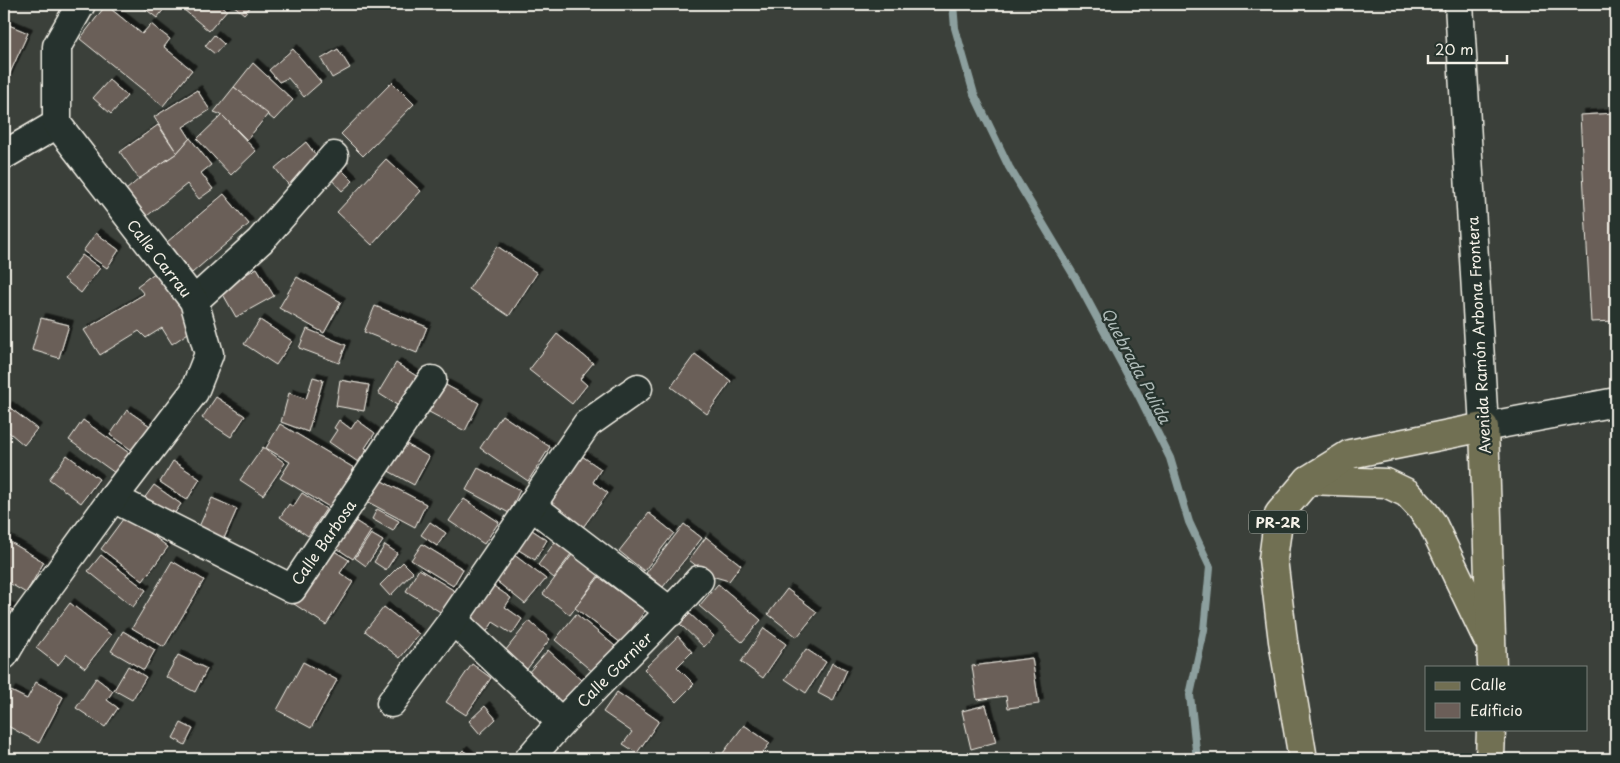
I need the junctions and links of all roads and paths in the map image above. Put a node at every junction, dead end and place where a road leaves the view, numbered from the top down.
1 (81, 4) edge
2 (1459, 4) edge
3 (57, 124) junction
4 (4, 155) edge
5 (334, 156) dead end
6 (194, 301) junction
7 (432, 380) dead end
8 (638, 388) dead end
9 (1616, 402) edge
10 (1484, 427) junction
11 (1308, 480) junction
12 (113, 498) junction
13 (532, 506) junction
14 (699, 580) dead end
15 (671, 612) junction
16 (453, 620) junction
17 (4, 655) edge
18 (1492, 658) edge
19 (391, 703) dead end
20 (561, 722) junction
21 (1491, 730) edge
22 (529, 759) edge
23 (1303, 759) edge
24 (1490, 759) edge

1 - 3 street
2 - 10 street, Avenida Ramón Arbona Frontera
3 - 4 street
3 - 6 street, Calle Carrau
5 - 6 street
6 - 12 street, Calle Carrau
7 - 12 street, Calle Barbosa
8 - 13 street
9 - 10 street
10 - 11 main road, PR-2R
10 - 18 main road, Avenida Ramón Arbona Frontera
11 - 18 main road
11 - 23 main road, PR-2R
12 - 17 street, Calle Carrau
13 - 15 street
13 - 16 street
14 - 15 street, Calle Garnier
15 - 20 street, Calle Garnier
16 - 19 street
16 - 20 street
20 - 22 street, Calle Garnier
21 - 24 main road

